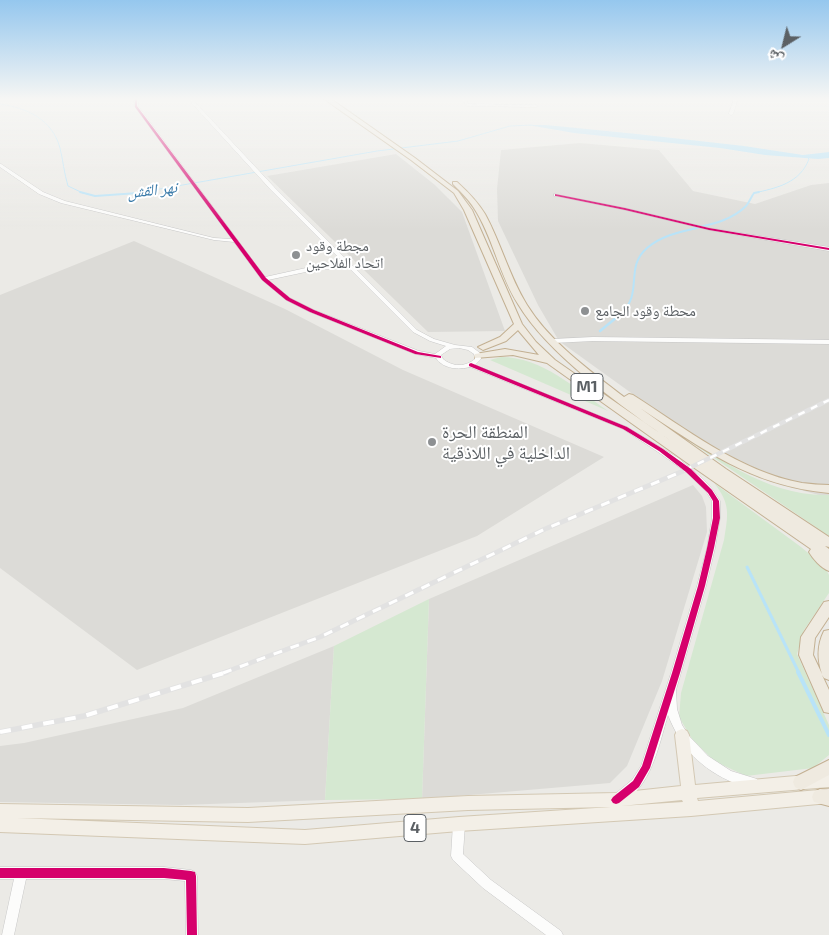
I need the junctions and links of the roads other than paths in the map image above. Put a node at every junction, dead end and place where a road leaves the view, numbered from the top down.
1 (163, 143) edge
2 (232, 143) edge
3 (391, 143) edge
4 (399, 143) edge
5 (418, 159) junction
6 (0, 165) edge
7 (8, 170) junction
8 (0, 175) edge
9 (556, 195) dead end
10 (236, 241) junction
11 (829, 248) edge
12 (350, 266) junction
13 (264, 279) junction
14 (518, 324) junction
15 (553, 341) junction
16 (829, 342) edge
17 (453, 346) junction
18 (476, 353) junction
19 (438, 357) junction
20 (552, 362) junction
21 (471, 364) junction
22 (597, 380) junction
23 (829, 489) edge
24 (787, 528) junction
25 (829, 543) edge
26 (829, 555) edge
27 (829, 566) edge
28 (829, 606) edge
29 (829, 635) edge
30 (829, 674) edge
31 (671, 687) junction
32 (829, 707) edge
33 (682, 734) junction
34 (829, 767) edge
35 (829, 780) edge
36 (802, 782) junction
37 (765, 785) junction
38 (689, 792) junction
39 (826, 797) edge
40 (616, 800) junction
41 (691, 809) junction
42 (0, 811) edge
43 (0, 824) edge
44 (459, 824) junction
45 (0, 873) edge
46 (21, 873) junction
47 (8, 935) edge
48 (192, 935) edge
49 (557, 935) edge

1 - 10 street
2 - 12 street
3 - 5 highway, M1
4 - 5 highway, M1
5 - 14 highway, M1
5 - 15 highway, M1
6 - 7 street
7 - 8 street
7 - 10 street
9 - 11 street
10 - 13 street
12 - 13 street
12 - 17 street
13 - 19 street
14 - 18 highway
14 - 20 highway, M1
15 - 16 street
15 - 22 highway, M1
17 - 18 street
17 - 19 street
18 - 20 highway
18 - 21 street
19 - 21 street
20 - 24 highway, M1
21 - 31 street
22 - 23 highway
22 - 25 highway, M1
24 - 26 highway, M1
24 - 27 highway
28 - 32 highway
29 - 30 highway
31 - 33 street
31 - 40 street
33 - 37 street
33 - 38 main road
34 - 36 highway
35 - 36 main road, 4
36 - 37 main road, 4
37 - 38 main road, 4
38 - 40 main road, 4
38 - 41 main road
39 - 41 main road, 4
40 - 42 main road, 4
41 - 44 main road, 4
43 - 44 main road, 4
44 - 49 street
45 - 46 street
46 - 47 street
46 - 48 street

